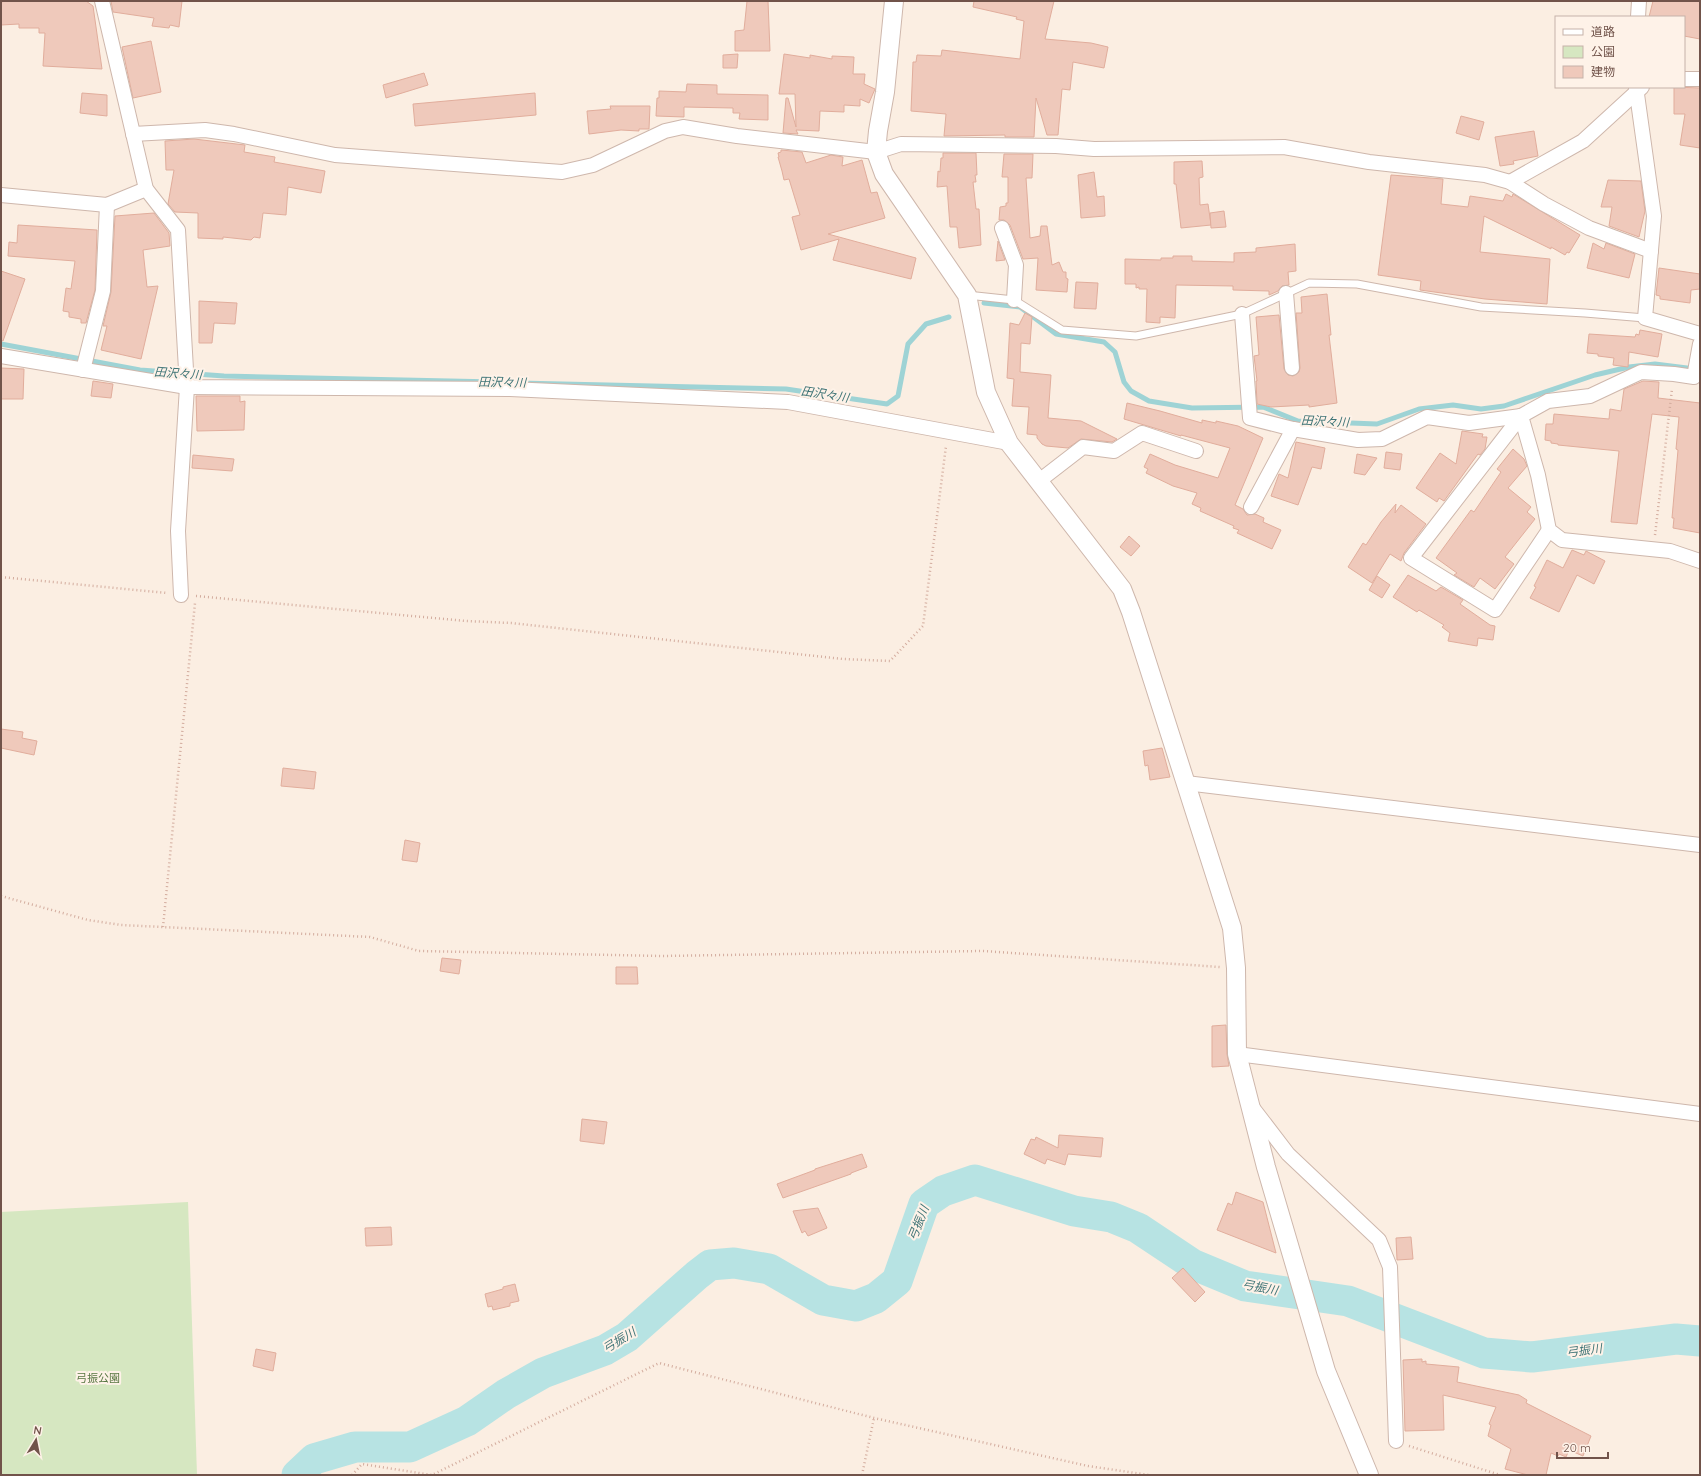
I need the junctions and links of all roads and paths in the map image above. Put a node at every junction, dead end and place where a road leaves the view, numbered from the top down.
1 (102, 1) edge
2 (894, 1) edge
3 (1639, 1) edge
4 (1638, 16) edge
5 (1700, 79) edge
6 (1685, 80) edge
7 (1638, 89) edge
8 (133, 134) junction
9 (876, 152) junction
10 (1510, 182) junction
11 (146, 189) junction
12 (1, 195) edge
13 (107, 204) junction
14 (1002, 228) dead end
15 (1651, 250) junction
16 (1286, 293) junction
17 (967, 295) junction
18 (1014, 300) junction
19 (1242, 314) junction
20 (1645, 318) junction
21 (1700, 334) edge
22 (1700, 344) edge
23 (1, 356) edge
24 (1292, 368) dead end
25 (84, 370) junction
26 (1674, 374) junction
27 (187, 386) junction
28 (1521, 416) junction
29 (1293, 429) junction
30 (948, 432) junction
31 (1009, 443) junction
32 (1196, 451) dead end
33 (1039, 480) junction
34 (1251, 507) dead end
35 (1549, 530) junction
36 (1654, 549) junction
37 (1700, 561) edge
38 (1, 577) edge
39 (181, 594) junction
40 (196, 596) junction
41 (1186, 783) junction
42 (1700, 845) edge
43 (1, 896) edge
44 (163, 927) junction
45 (1236, 968) junction
46 (1237, 1054) junction
47 (1252, 1106) junction
48 (1700, 1114) edge
49 (874, 1418) junction
50 (1396, 1442) joint
51 (352, 1475) edge
52 (862, 1475) edge
53 (1149, 1475) edge
54 (1369, 1475) edge
55 (1500, 1475) edge

1 - 8 street
2 - 9 street
3 - 4 street
5 - 6 street
7 - 10 street
7 - 15 street
8 - 9 street
8 - 11 street
9 - 10 street
9 - 17 street
10 - 15 street
11 - 13 street
11 - 27 street
12 - 13 street
13 - 25 street
14 - 18 street
15 - 20 street
16 - 19 lane
16 - 20 lane
16 - 24 street
17 - 18 lane
17 - 31 street
18 - 19 lane
19 - 29 street
20 - 21 street
22 - 26 street
23 - 25 street
25 - 27 street
26 - 28 street
26 - 36 path
27 - 30 street
27 - 39 street
28 - 29 street
28 - 35 street
28 - 35 street
29 - 34 street
30 - 31 street
30 - 40 path
31 - 33 street
32 - 33 street
33 - 41 street
35 - 36 street
36 - 37 street
38 - 39 path
39 - 40 path
40 - 44 path
41 - 42 street
41 - 45 street
43 - 44 path
44 - 45 path
45 - 46 street
46 - 47 street
46 - 48 street
47 - 50 street
47 - 54 street
49 - 51 path
49 - 52 path
49 - 53 path
50 - 55 path

